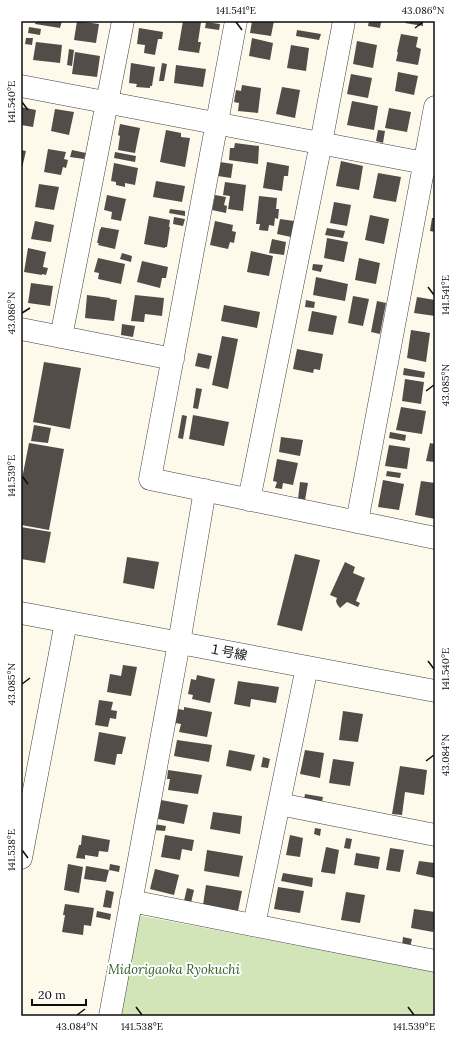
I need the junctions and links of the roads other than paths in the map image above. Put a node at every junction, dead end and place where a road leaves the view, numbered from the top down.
1 (124, 21) edge
2 (236, 21) edge
3 (344, 21) edge
4 (21, 86) edge
5 (108, 102) junction
6 (435, 107) edge
7 (216, 123) junction
8 (321, 143) junction
9 (430, 164) edge
10 (21, 329) edge
11 (61, 337) junction
12 (173, 359) junction
13 (205, 490) junction
14 (249, 500) junction
15 (357, 522) junction
16 (435, 538) edge
17 (21, 613) edge
18 (66, 622) junction
19 (179, 643) junction
20 (307, 667) junction
21 (434, 686) edge
22 (279, 804) junction
23 (24, 823) edge
24 (435, 835) edge
25 (21, 858) edge
26 (131, 901) junction
27 (254, 925) junction
28 (435, 961) edge
29 (110, 1016) edge

1 - 5 street
2 - 7 street
3 - 8 street
4 - 5 street
5 - 7 street
5 - 11 street
6 - 9 street
7 - 8 street
7 - 12 street
8 - 9 street
8 - 14 street
9 - 15 street
10 - 11 street
11 - 12 street
12 - 13 street
13 - 14 street
13 - 19 street
14 - 15 street
15 - 16 street
17 - 18 street, １号線
18 - 19 street, １号線
18 - 23 street
19 - 20 street, １号線
19 - 26 street
20 - 21 street, １号線
20 - 22 street
22 - 24 street
22 - 27 street
23 - 25 street
26 - 27 street
26 - 29 street
27 - 28 street

